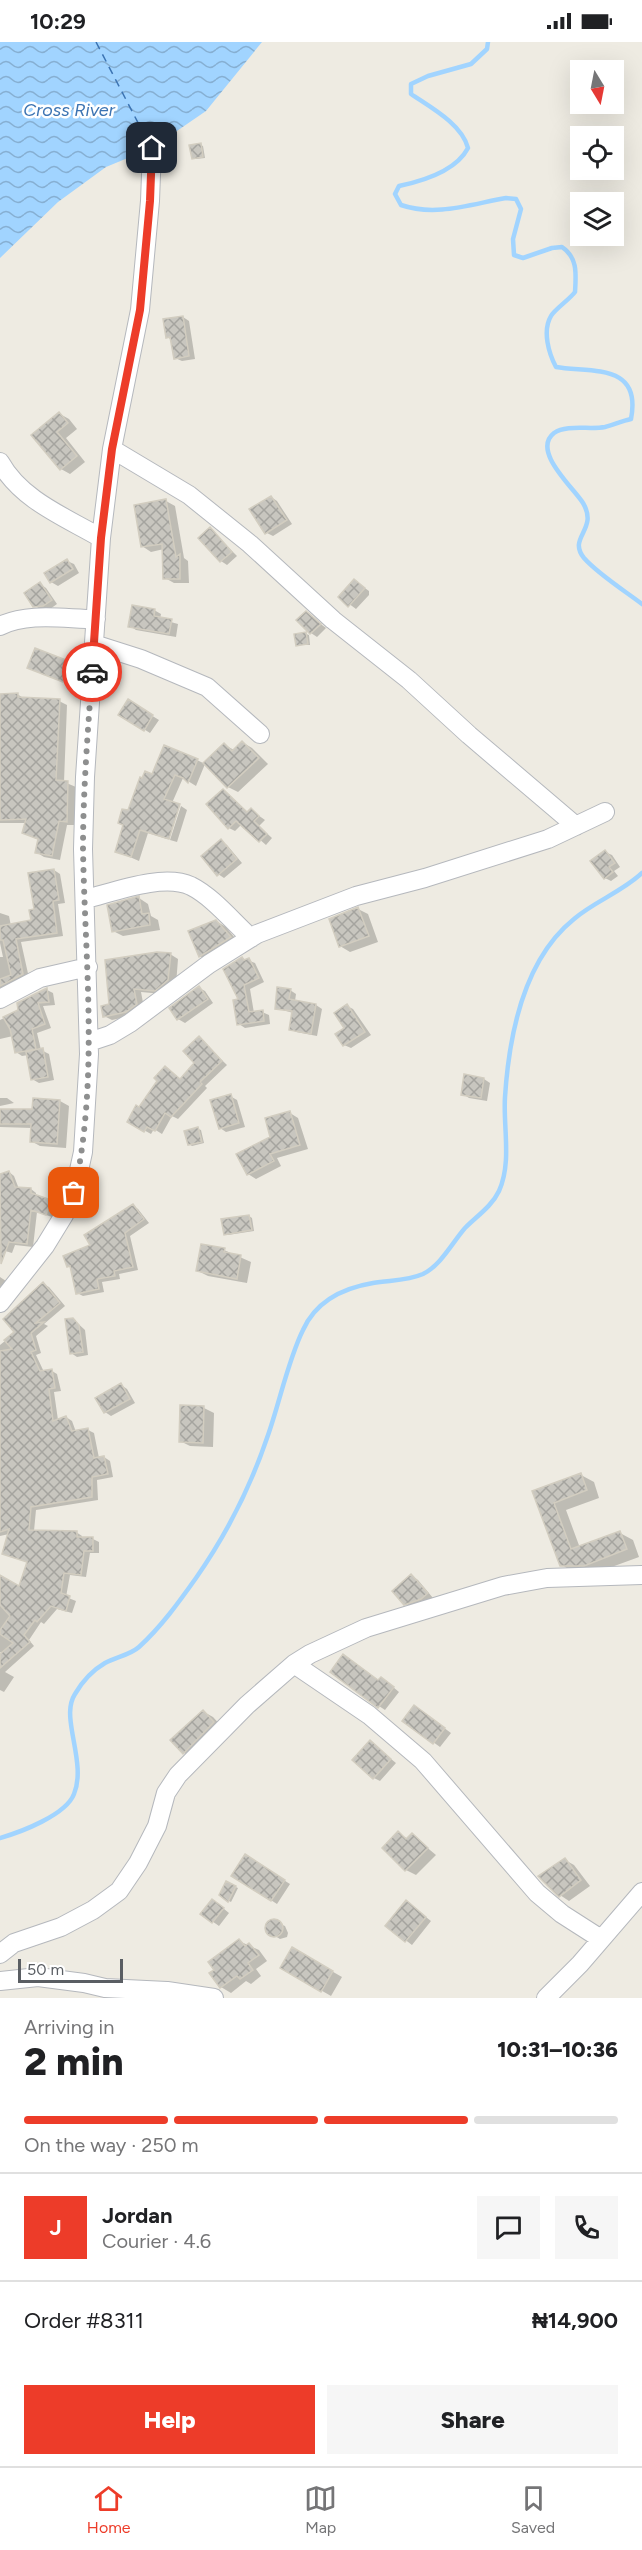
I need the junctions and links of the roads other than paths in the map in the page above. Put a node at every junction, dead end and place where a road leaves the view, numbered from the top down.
1 (152, 148) dead end
2 (112, 449) junction
3 (0, 462) edge
4 (101, 538) junction
5 (96, 619) junction
6 (0, 626) edge
7 (94, 644) junction
8 (260, 734) dead end
9 (605, 812) dead end
10 (576, 826) junction
11 (86, 899) junction
12 (251, 938) junction
13 (88, 967) junction
14 (0, 999) edge
15 (89, 1042) junction
16 (0, 1303) edge
17 (642, 1575) edge
18 (294, 1664) junction
19 (642, 1892) edge
20 (601, 1939) junction
21 (0, 1954) edge
22 (0, 1981) edge
23 (105, 1993) edge
24 (214, 1998) edge
25 (546, 1998) edge

1 - 2 street
2 - 4 street
2 - 10 street
3 - 4 street
4 - 5 street
5 - 6 street
5 - 7 street
7 - 8 street
7 - 11 street
9 - 10 street
10 - 12 street
11 - 12 street
11 - 13 street
12 - 15 street
13 - 14 street
13 - 15 street
15 - 16 street
17 - 18 street
18 - 20 street
18 - 21 street
19 - 20 street
20 - 25 street
22 - 23 street
23 - 24 street

